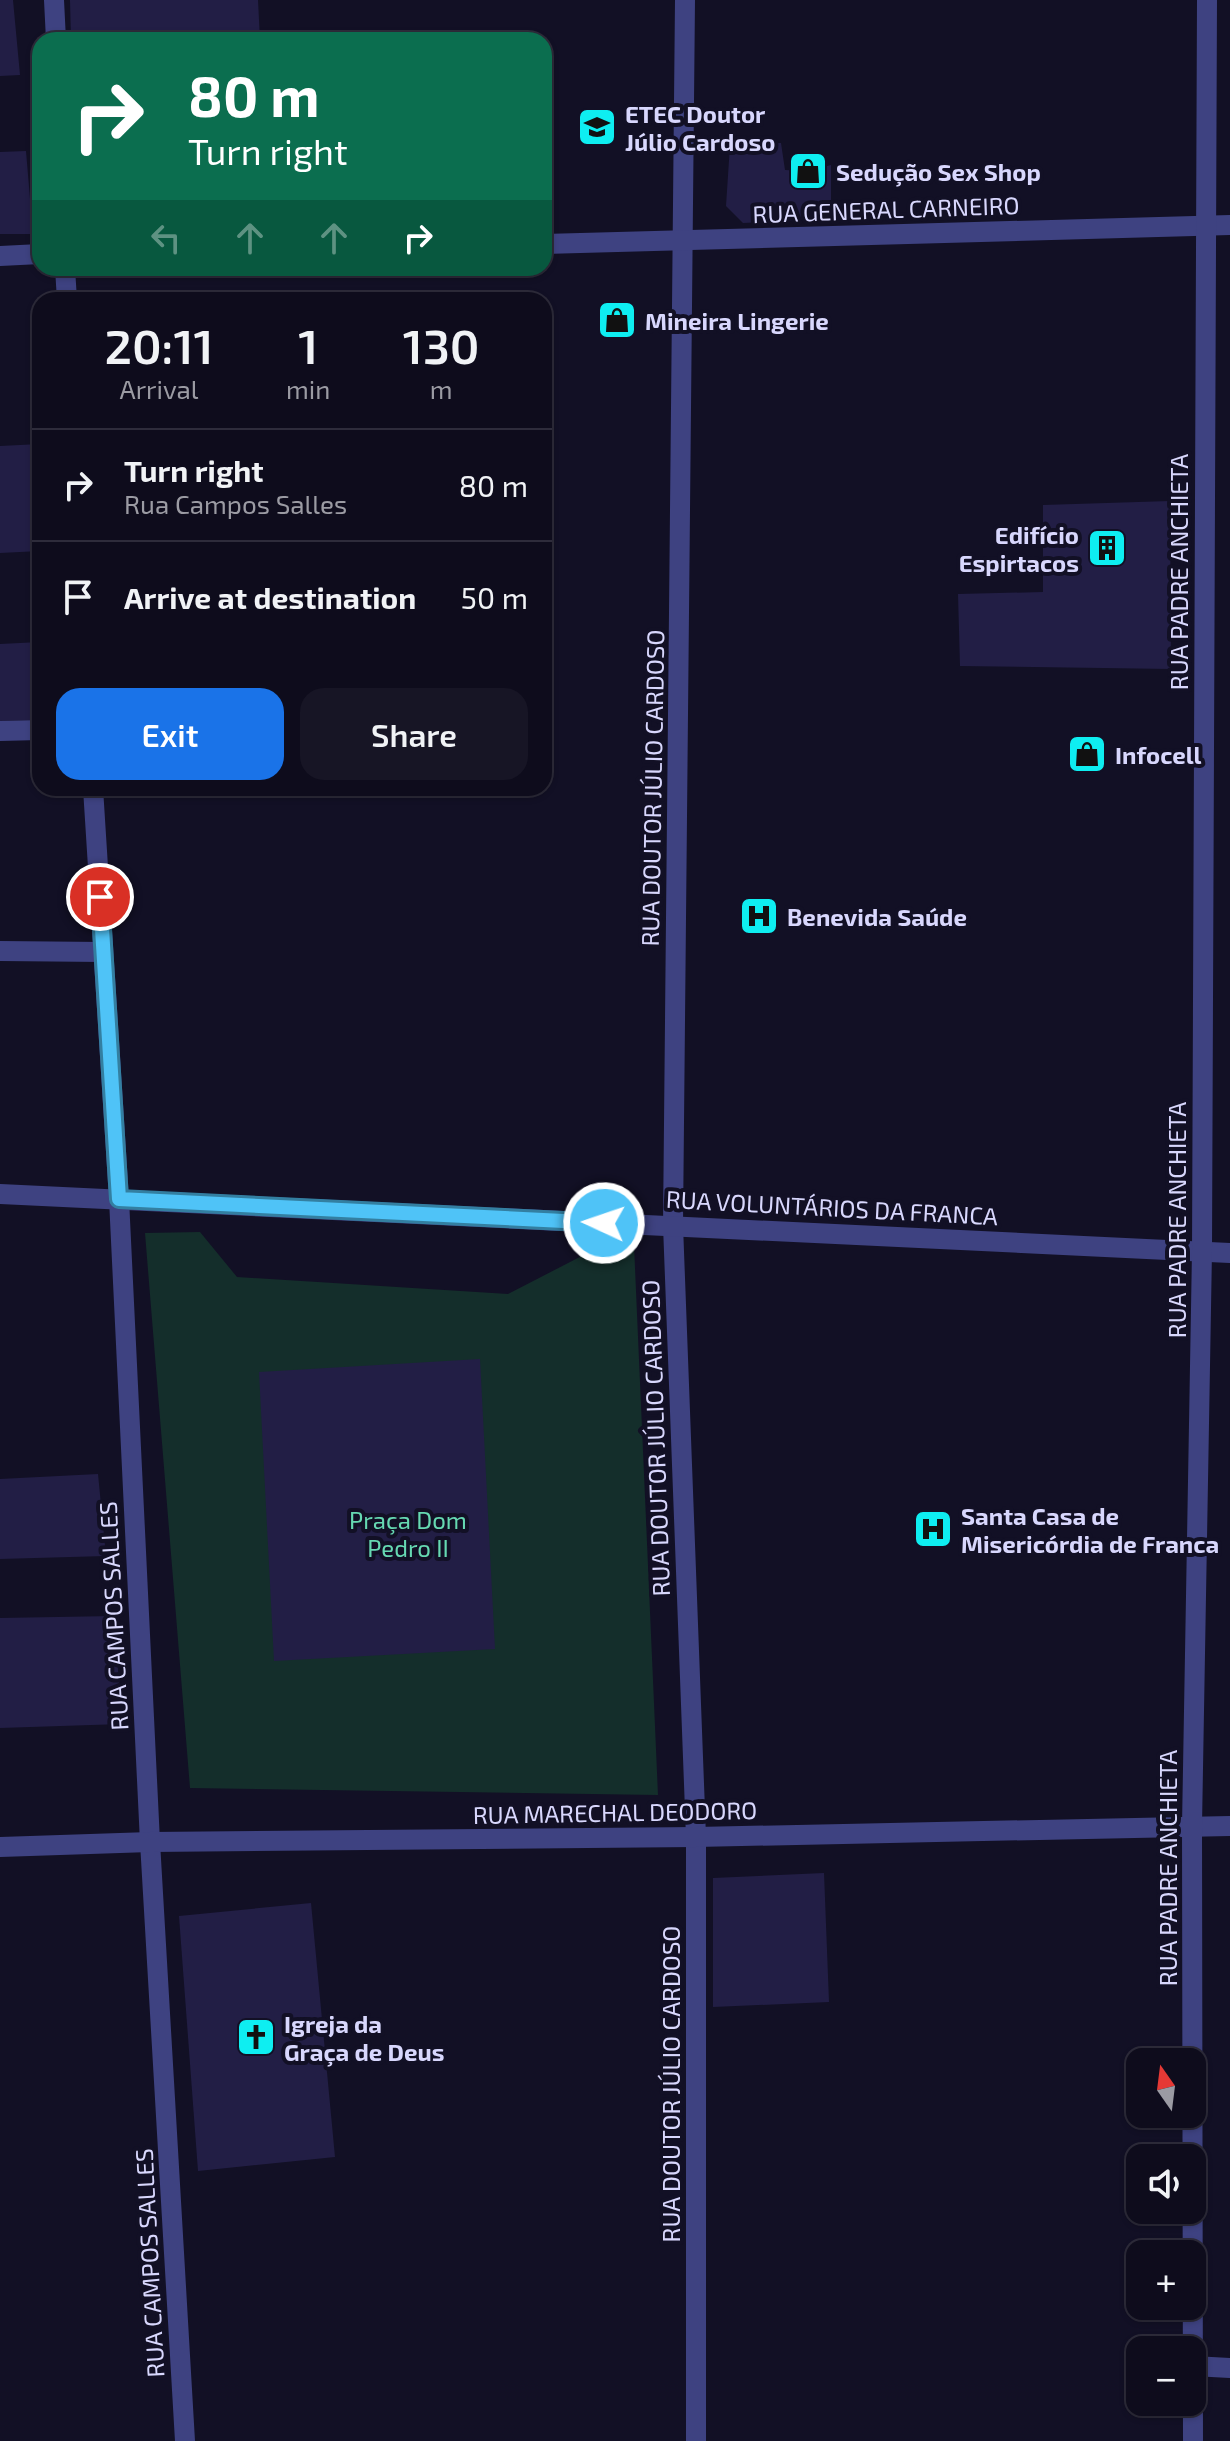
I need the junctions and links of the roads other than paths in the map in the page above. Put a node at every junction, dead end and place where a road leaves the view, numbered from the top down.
1 (54, 0) edge
2 (685, 0) edge
3 (1207, 0) edge
4 (56, 32) edge
5 (1230, 225) edge
6 (1204, 226) junction
7 (683, 242) junction
8 (552, 244) edge
9 (32, 254) edge
10 (0, 256) edge
11 (32, 730) edge
12 (0, 731) edge
13 (93, 796) edge
14 (0, 951) edge
15 (103, 952) junction
16 (0, 1194) edge
17 (119, 1199) junction
18 (673, 1225) junction
19 (1202, 1251) junction
20 (1230, 1253) edge
21 (1192, 1826) junction
22 (1230, 1826) edge
23 (696, 1837) junction
24 (150, 1842) junction
25 (0, 1847) edge
26 (1193, 2336) edge
27 (1206, 2367) edge
28 (1230, 2368) edge
29 (1193, 2416) edge
30 (185, 2441) edge
31 (696, 2441) edge
32 (1193, 2441) edge

1 - 4 street
2 - 7 street, RUA DOUTOR JÚLIO CARDOSO
3 - 6 street, RUA PADRE ANCHIETA
5 - 6 street, RUA GENERAL CARNEIRO
6 - 7 street, RUA GENERAL CARNEIRO
6 - 19 street, RUA PADRE ANCHIETA
7 - 8 street, RUA GENERAL CARNEIRO
7 - 18 street, RUA DOUTOR JÚLIO CARDOSO
9 - 10 street
11 - 12 street
13 - 15 street, RUA CAMPOS SALLES
14 - 15 street
15 - 17 street, RUA CAMPOS SALLES
16 - 17 street, RUA VOLUNTÁRIOS DA FRANCA
17 - 18 street, RUA VOLUNTÁRIOS DA FRANCA
17 - 24 street, RUA CAMPOS SALLES
18 - 19 street, RUA VOLUNTÁRIOS DA FRANCA
18 - 23 street, RUA DOUTOR JÚLIO CARDOSO
19 - 20 street, RUA VOLUNTÁRIOS DA FRANCA
19 - 21 street, RUA PADRE ANCHIETA
21 - 22 street, RUA MARECHAL DEODORO
21 - 23 street, RUA MARECHAL DEODORO
21 - 26 street, RUA PADRE ANCHIETA
23 - 24 street, RUA MARECHAL DEODORO
23 - 31 street, RUA DOUTOR JÚLIO CARDOSO
24 - 25 street, RUA MARECHAL DEODORO
24 - 30 street, RUA CAMPOS SALLES
27 - 28 street
29 - 32 street, RUA PADRE ANCHIETA

